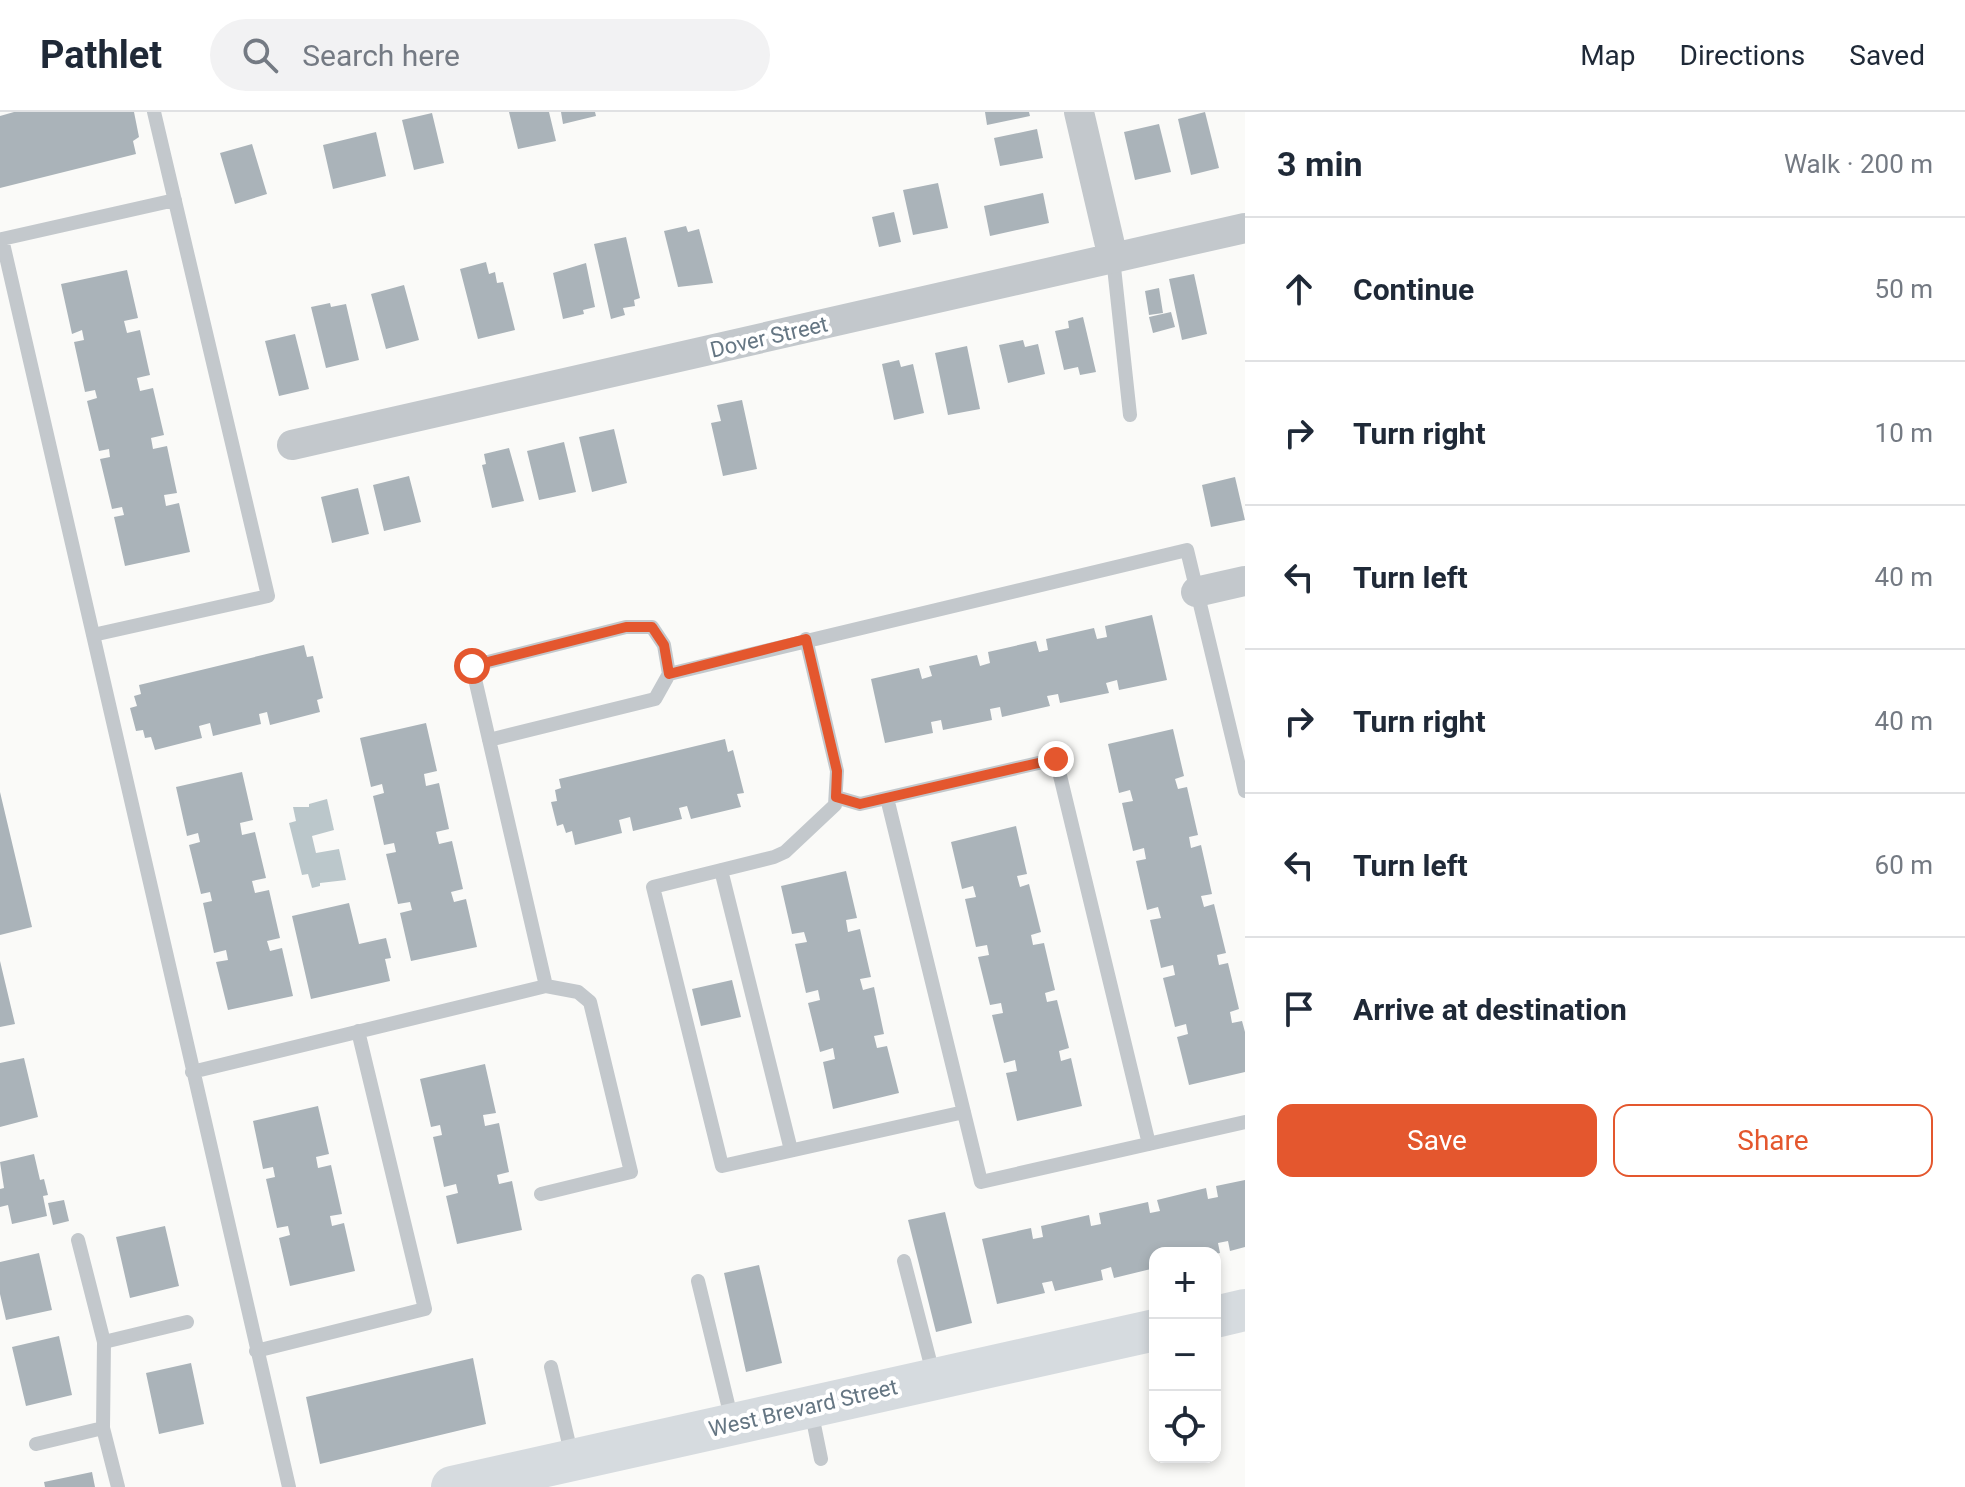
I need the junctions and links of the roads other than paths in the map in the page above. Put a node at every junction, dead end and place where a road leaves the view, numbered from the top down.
1 (154, 112) edge
2 (1079, 112) edge
3 (175, 200) junction
4 (1245, 228) edge
5 (1113, 258) junction
6 (1130, 415) dead end
7 (292, 445) dead end
8 (1245, 581) edge
9 (1196, 592) junction
10 (93, 635) junction
11 (806, 639) junction
12 (669, 674) junction
13 (489, 740) junction
14 (1245, 791) edge
15 (836, 797) junction
16 (887, 798) junction
17 (721, 870) junction
18 (546, 986) junction
19 (358, 1031) junction
20 (192, 1072) junction
21 (964, 1112) junction
22 (1245, 1122) edge
23 (1149, 1144) junction
24 (791, 1150) junction
25 (541, 1194) dead end
26 (78, 1240) dead end
27 (904, 1261) dead end
28 (698, 1281) dead end
29 (1245, 1310) edge
30 (1221, 1316) edge
31 (187, 1322) dead end
32 (1149, 1331) edge
33 (104, 1342) junction
34 (256, 1351) junction
35 (551, 1367) dead end
36 (934, 1378) junction
37 (810, 1406) junction
38 (733, 1424) junction
39 (103, 1428) junction
40 (36, 1444) dead end
41 (821, 1459) dead end
42 (573, 1460) junction
43 (118, 1487) edge
44 (289, 1487) edge
45 (452, 1487) edge

1 - 3 lane
2 - 5 street
3 - 10 lane
3 - 10 lane
4 - 5 street, Dover Street
5 - 6 lane
5 - 7 street, Dover Street
8 - 9 street
9 - 11 lane
9 - 14 lane
10 - 20 lane
11 - 12 lane
11 - 15 lane
12 - 13 lane
12 - 13 lane
13 - 18 lane
15 - 16 lane
15 - 17 lane
16 - 21 lane
16 - 23 lane
17 - 24 lane
17 - 24 lane
18 - 19 lane
18 - 25 lane
19 - 20 lane
19 - 34 lane
20 - 34 lane
21 - 23 lane
21 - 24 lane
22 - 23 lane
26 - 33 lane
27 - 36 lane
28 - 38 lane
29 - 30 street
31 - 33 lane
32 - 36 street, West Brevard Street
33 - 39 lane
34 - 44 lane
35 - 42 lane
36 - 37 street, West Brevard Street
37 - 38 street, West Brevard Street
37 - 41 lane
38 - 42 street, West Brevard Street
39 - 40 lane
39 - 43 lane
42 - 45 street, West Brevard Street

